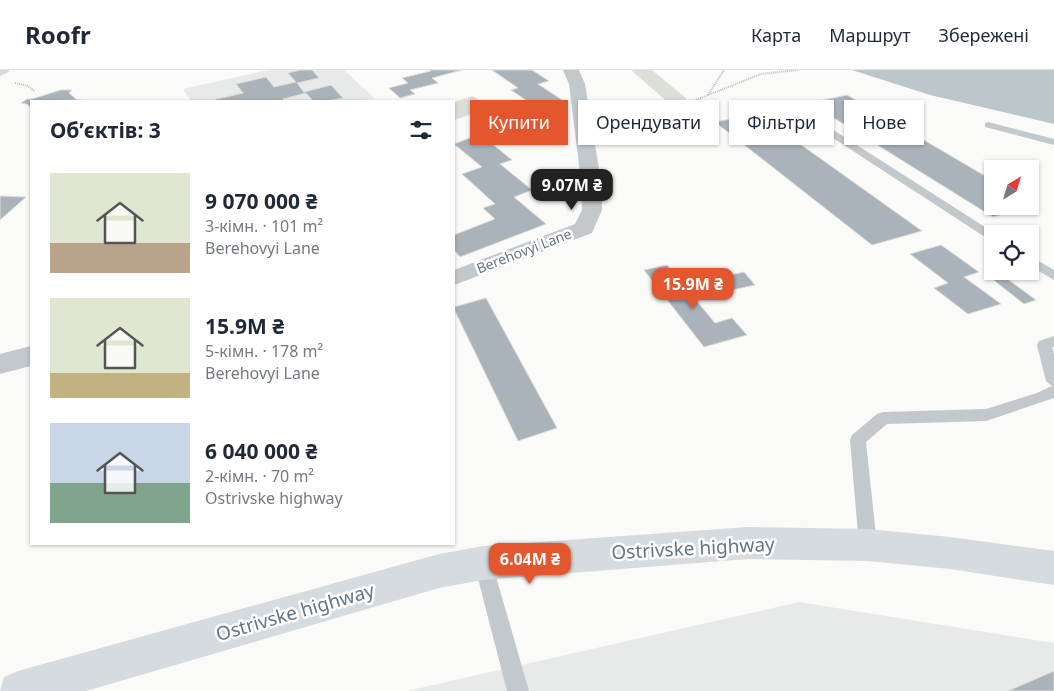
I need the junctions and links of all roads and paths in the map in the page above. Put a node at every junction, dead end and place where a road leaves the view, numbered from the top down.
1 (571, 70) edge
2 (724, 70) edge
3 (798, 70) edge
4 (12, 82) dead end
5 (34, 91) dead end
6 (708, 95) junction
7 (579, 100) edge
8 (696, 100) edge
9 (988, 124) dead end
10 (834, 134) edge
11 (1054, 142) edge
12 (586, 145) edge
13 (984, 231) edge
14 (1039, 266) edge
15 (1054, 276) edge
16 (455, 278) edge
17 (1054, 341) edge
18 (30, 356) edge
19 (0, 364) edge
20 (1054, 381) edge
21 (1054, 391) edge
22 (868, 545) junction
23 (483, 563) junction
24 (1054, 568) edge
25 (18, 691) edge
26 (518, 691) edge

1 - 7 street, Berehovyi Lane
2 - 6 path
3 - 6 path
4 - 5 path
6 - 8 path
9 - 11 lane
10 - 13 lane
12 - 16 street, Berehovyi Lane
14 - 15 lane
17 - 20 lane
18 - 19 street
21 - 22 lane
22 - 23 street, Ostrivske highway
22 - 24 street, Ostrivske highway
23 - 25 street, Ostrivske highway
23 - 26 lane

